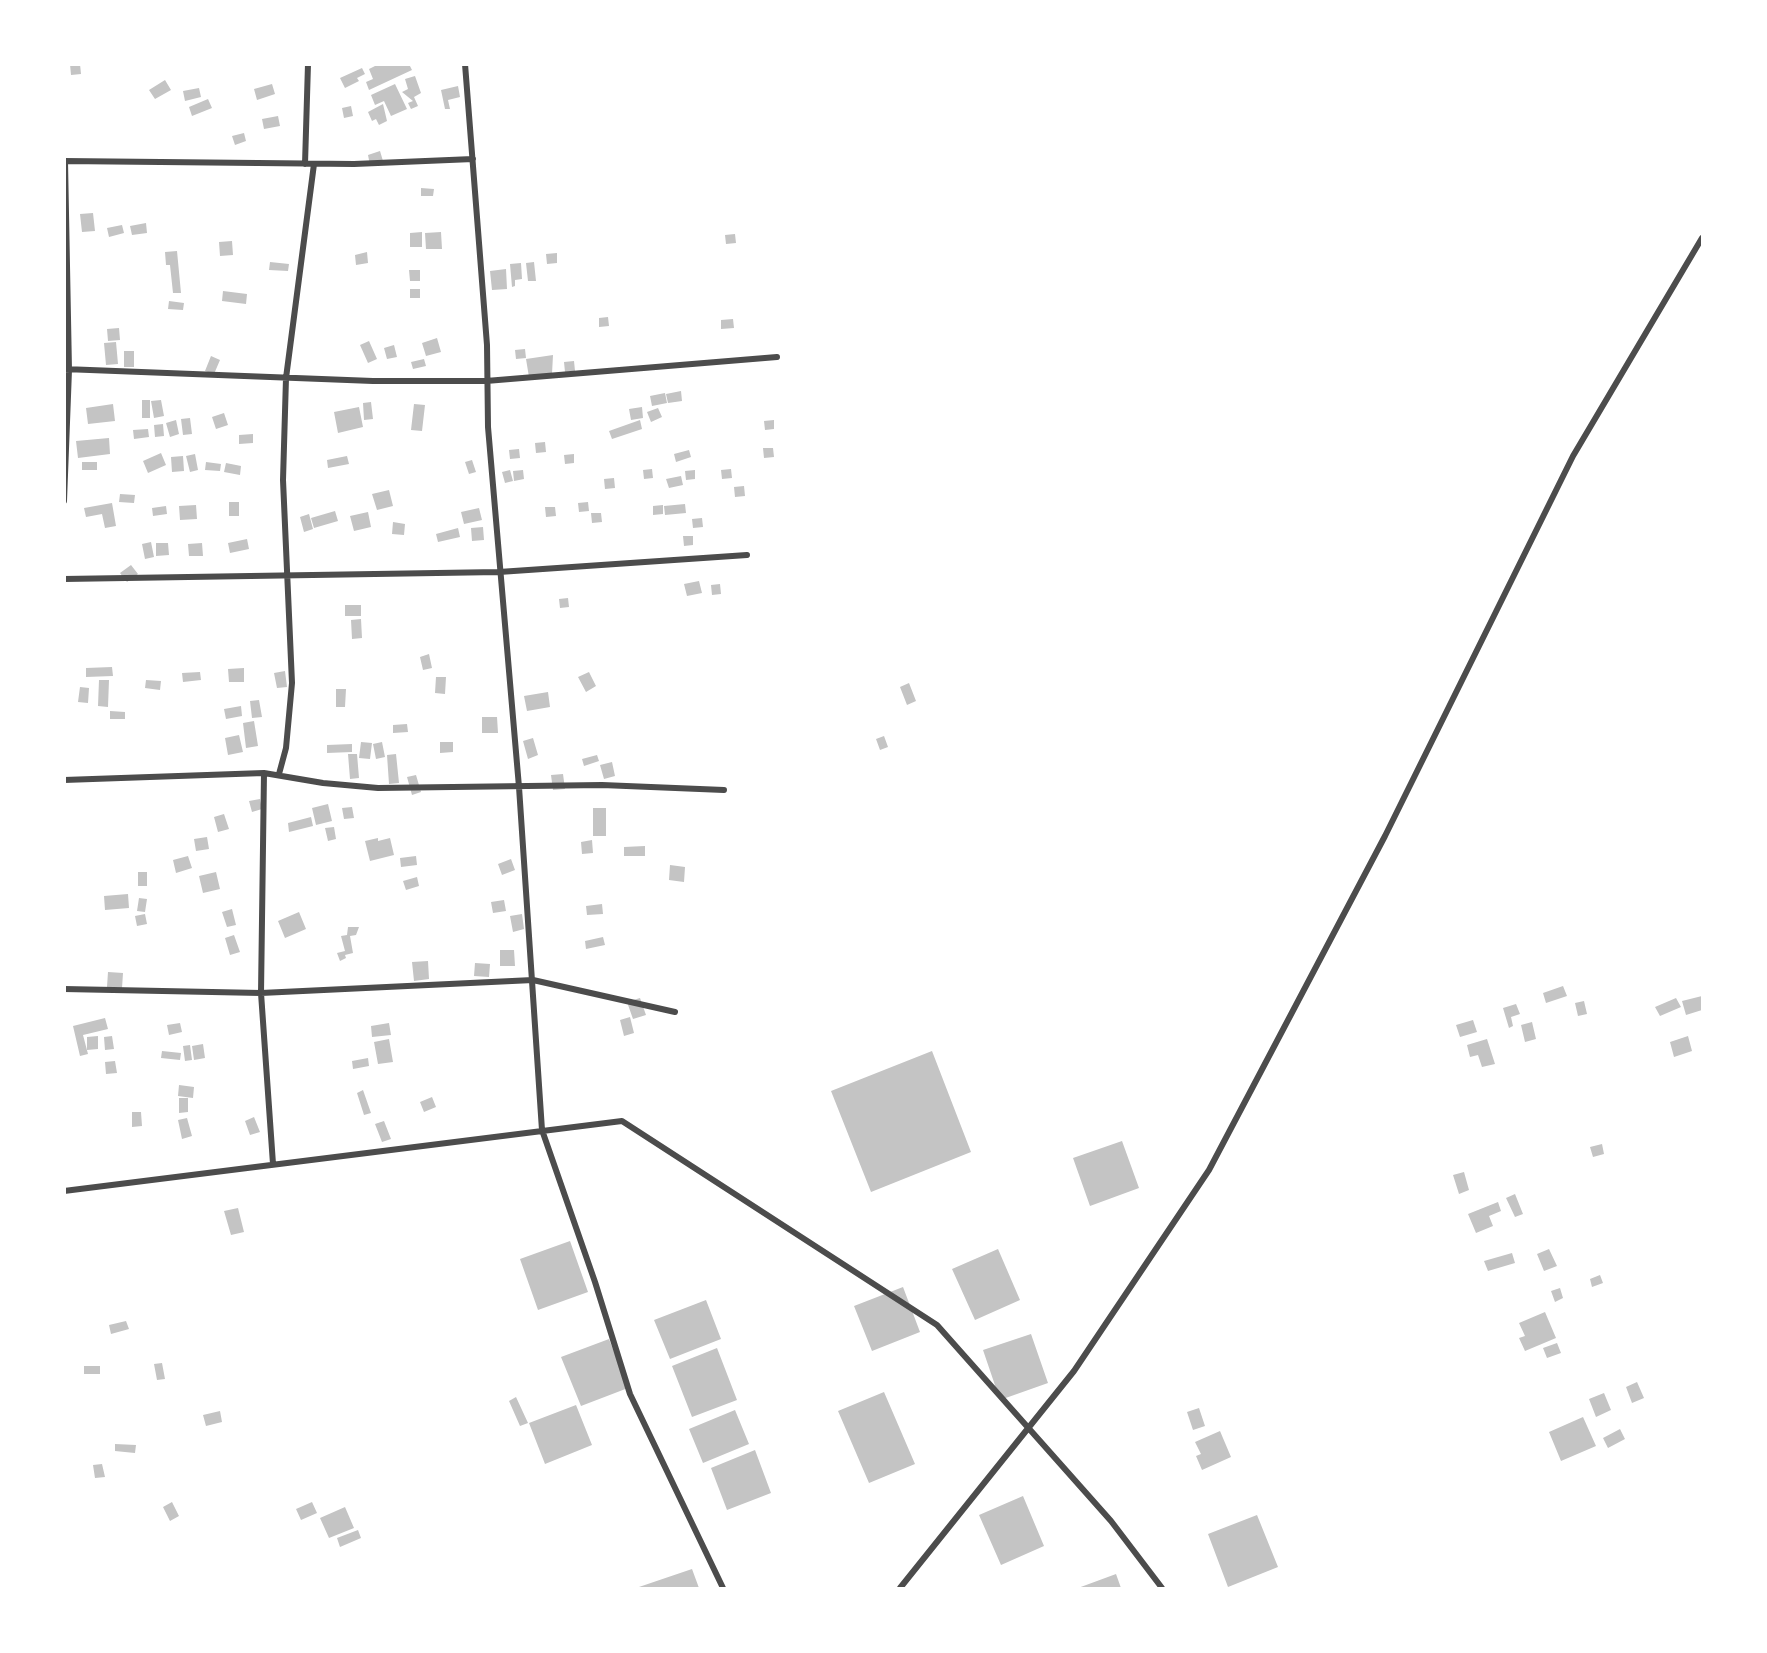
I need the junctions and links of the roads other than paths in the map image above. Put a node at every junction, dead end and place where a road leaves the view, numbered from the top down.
1 (308, 64) edge
2 (465, 64) edge
3 (472, 159) junction
4 (65, 161) edge
5 (305, 164) junction
6 (314, 164) junction
7 (1702, 238) edge
8 (777, 357) dead end
9 (67, 369) edge
10 (286, 378) junction
11 (486, 381) junction
12 (64, 501) edge
13 (747, 555) dead end
14 (499, 572) junction
15 (288, 576) junction
16 (64, 579) edge
17 (264, 773) junction
18 (279, 774) junction
19 (64, 780) edge
20 (519, 787) junction
21 (724, 790) dead end
22 (533, 980) junction
23 (64, 989) edge
24 (261, 993) junction
25 (675, 1012) dead end
26 (542, 1130) junction
27 (273, 1164) junction
28 (64, 1191) edge
29 (1027, 1428) junction
30 (723, 1588) edge
31 (900, 1588) edge
32 (1162, 1588) edge

1 - 5 street
2 - 3 street
3 - 6 street
3 - 11 street
4 - 5 street
4 - 9 street
5 - 6 street
6 - 10 street
7 - 29 street
8 - 11 street
9 - 10 street
9 - 12 street
10 - 11 street
10 - 15 street
11 - 14 street
13 - 14 street
14 - 15 street
14 - 20 street
15 - 16 street
15 - 18 street
17 - 18 street
17 - 19 street
17 - 24 street
18 - 20 street
20 - 21 street
20 - 22 street
22 - 24 street
22 - 25 street
22 - 26 street
23 - 24 street
24 - 27 street
26 - 27 street
26 - 29 street
26 - 30 street
27 - 28 street
29 - 31 street
29 - 32 street

